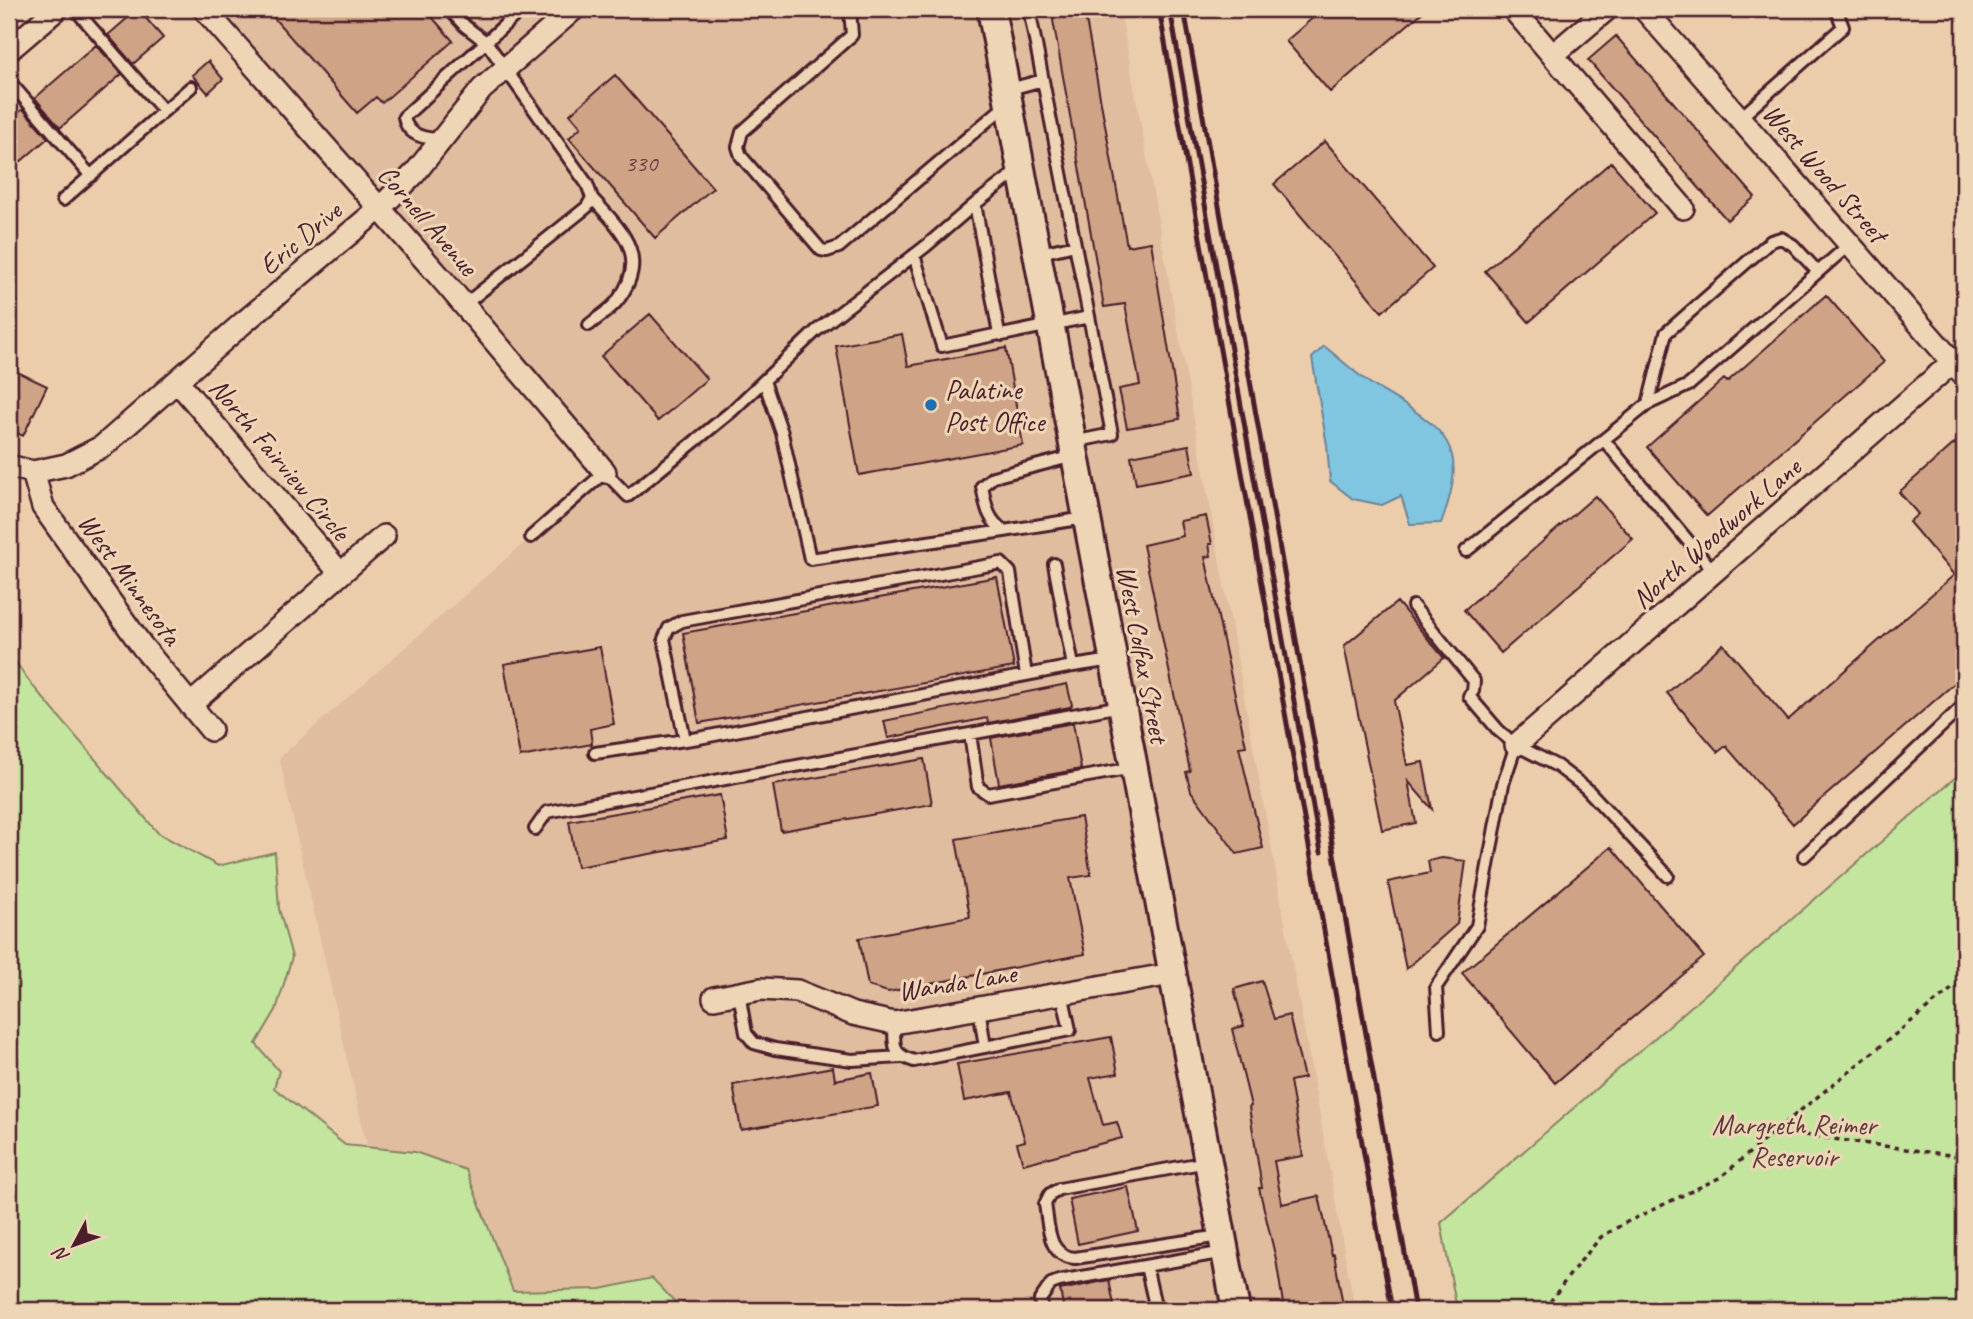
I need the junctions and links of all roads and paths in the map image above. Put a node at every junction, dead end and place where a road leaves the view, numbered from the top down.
1 (57, 9) edge
2 (75, 9) edge
3 (204, 9) edge
4 (449, 9) edge
5 (522, 9) edge
6 (574, 9) edge
7 (850, 9) edge
8 (991, 9) edge
9 (1029, 9) edge
10 (1513, 9) edge
11 (1607, 9) edge
12 (1644, 9) edge
13 (1836, 9) edge
14 (487, 43) junction
15 (9, 50) edge
16 (1553, 55) junction
17 (504, 69) junction
18 (1043, 80) junction
19 (9, 81) edge
20 (191, 87) dead end
21 (1007, 97) junction
22 (164, 111) junction
23 (1740, 118) junction
24 (442, 139) junction
25 (1020, 169) junction
26 (91, 176) junction
27 (592, 198) junction
28 (63, 200) dead end
29 (975, 204) junction
30 (380, 208) junction
31 (1683, 208) dead end
32 (1850, 244) junction
33 (1075, 245) junction
34 (915, 255) junction
35 (1036, 255) junction
36 (1818, 272) junction
37 (464, 305) junction
38 (1089, 317) junction
39 (589, 325) dead end
40 (1049, 327) junction
41 (999, 334) junction
42 (1959, 369) edge
43 (177, 381) junction
44 (764, 381) junction
45 (1648, 404) junction
46 (1604, 440) junction
47 (1072, 449) junction
48 (9, 466) edge
49 (33, 472) junction
50 (605, 472) junction
51 (1085, 517) junction
52 (1004, 531) junction
53 (384, 536) dead end
54 (531, 537) dead end
55 (1466, 551) dead end
56 (1054, 564) dead end
57 (1714, 572) junction
58 (340, 573) junction
59 (1413, 606) dead end
60 (1112, 660) junction
61 (1073, 666) junction
62 (1027, 675) junction
63 (190, 705) junction
64 (1964, 705) edge
65 (1121, 706) junction
66 (211, 730) dead end
67 (970, 734) junction
68 (685, 740) junction
69 (1516, 745) junction
70 (595, 753) dead end
71 (1133, 768) junction
72 (535, 829) dead end
73 (1804, 856) dead end
74 (1668, 876) dead end
75 (1172, 974) junction
76 (1964, 978) edge
77 (739, 993) junction
78 (1062, 993) junction
79 (714, 998) dead end
80 (978, 1008) junction
81 (894, 1023) junction
82 (1439, 1031) dead end
83 (985, 1047) junction
84 (901, 1057) junction
85 (1775, 1131) junction
86 (1964, 1157) edge
87 (1208, 1162) junction
88 (1223, 1244) junction
89 (1146, 1266) junction
90 (1042, 1310) edge
91 (1156, 1310) edge
92 (1236, 1310) edge
93 (1544, 1310) edge

1 - 15 street
2 - 22 lane
3 - 30 street, Cornell Avenue
4 - 14 lane
5 - 14 lane
6 - 17 street, Eric Drive
7 - 21 lane
8 - 21 street, West Colfax Street
9 - 18 lane
10 - 16 street
11 - 16 street
12 - 23 street, West Wood Street
13 - 23 lane
14 - 17 lane
14 - 24 lane
16 - 31 street
17 - 24 street, Eric Drive
17 - 27 lane
18 - 21 lane
18 - 33 lane
19 - 26 lane
20 - 22 lane
21 - 25 street, West Colfax Street
22 - 26 lane
23 - 32 street, West Wood Street
24 - 30 street, Eric Drive
25 - 29 lane
25 - 35 street, West Colfax Street
26 - 28 lane
27 - 37 lane
27 - 39 lane
29 - 34 lane
29 - 41 lane
30 - 37 street, Cornell Avenue
30 - 43 street, Eric Drive
32 - 36 lane
32 - 42 street, West Wood Street
33 - 35 lane
33 - 38 lane
34 - 41 lane
34 - 44 lane
35 - 40 street, West Colfax Street
36 - 45 lane
36 - 45 lane
37 - 50 street, Cornell Avenue
38 - 40 lane
38 - 47 lane
40 - 41 lane
40 - 47 street, West Colfax Street
42 - 57 street, North Woodwork Lane
43 - 49 street, Eric Drive
43 - 58 street, North Fairview Circle
44 - 50 lane
44 - 52 lane
45 - 46 lane
46 - 55 lane
46 - 57 lane
47 - 51 street, West Colfax Street
47 - 52 lane
48 - 49 street
49 - 63 street, West Minnesota
50 - 54 lane
51 - 52 lane
51 - 60 street, West Colfax Street
53 - 58 street
56 - 61 lane
57 - 69 street, North Woodwork Lane
58 - 63 street
59 - 69 lane
60 - 61 lane
60 - 65 street, West Colfax Street
61 - 62 lane
62 - 68 lane
62 - 68 lane
63 - 66 street, West Minnesota
64 - 73 lane
65 - 67 lane
65 - 71 street, West Colfax Street
67 - 71 lane
67 - 72 lane
68 - 70 lane
69 - 74 lane
69 - 82 lane
71 - 75 street, West Colfax Street
75 - 78 street, Wanda Lane
75 - 87 street, West Colfax Street
76 - 85 path
77 - 79 street, Wanda Lane
77 - 81 street, Wanda Lane
77 - 84 lane
78 - 80 street, Wanda Lane
78 - 83 lane
80 - 81 street, Wanda Lane
80 - 83 lane
81 - 84 lane
83 - 84 lane
85 - 86 path
85 - 93 path
87 - 88 street, West Colfax Street
87 - 88 lane
88 - 89 lane
88 - 92 street, West Colfax Street
89 - 90 lane
89 - 91 lane

